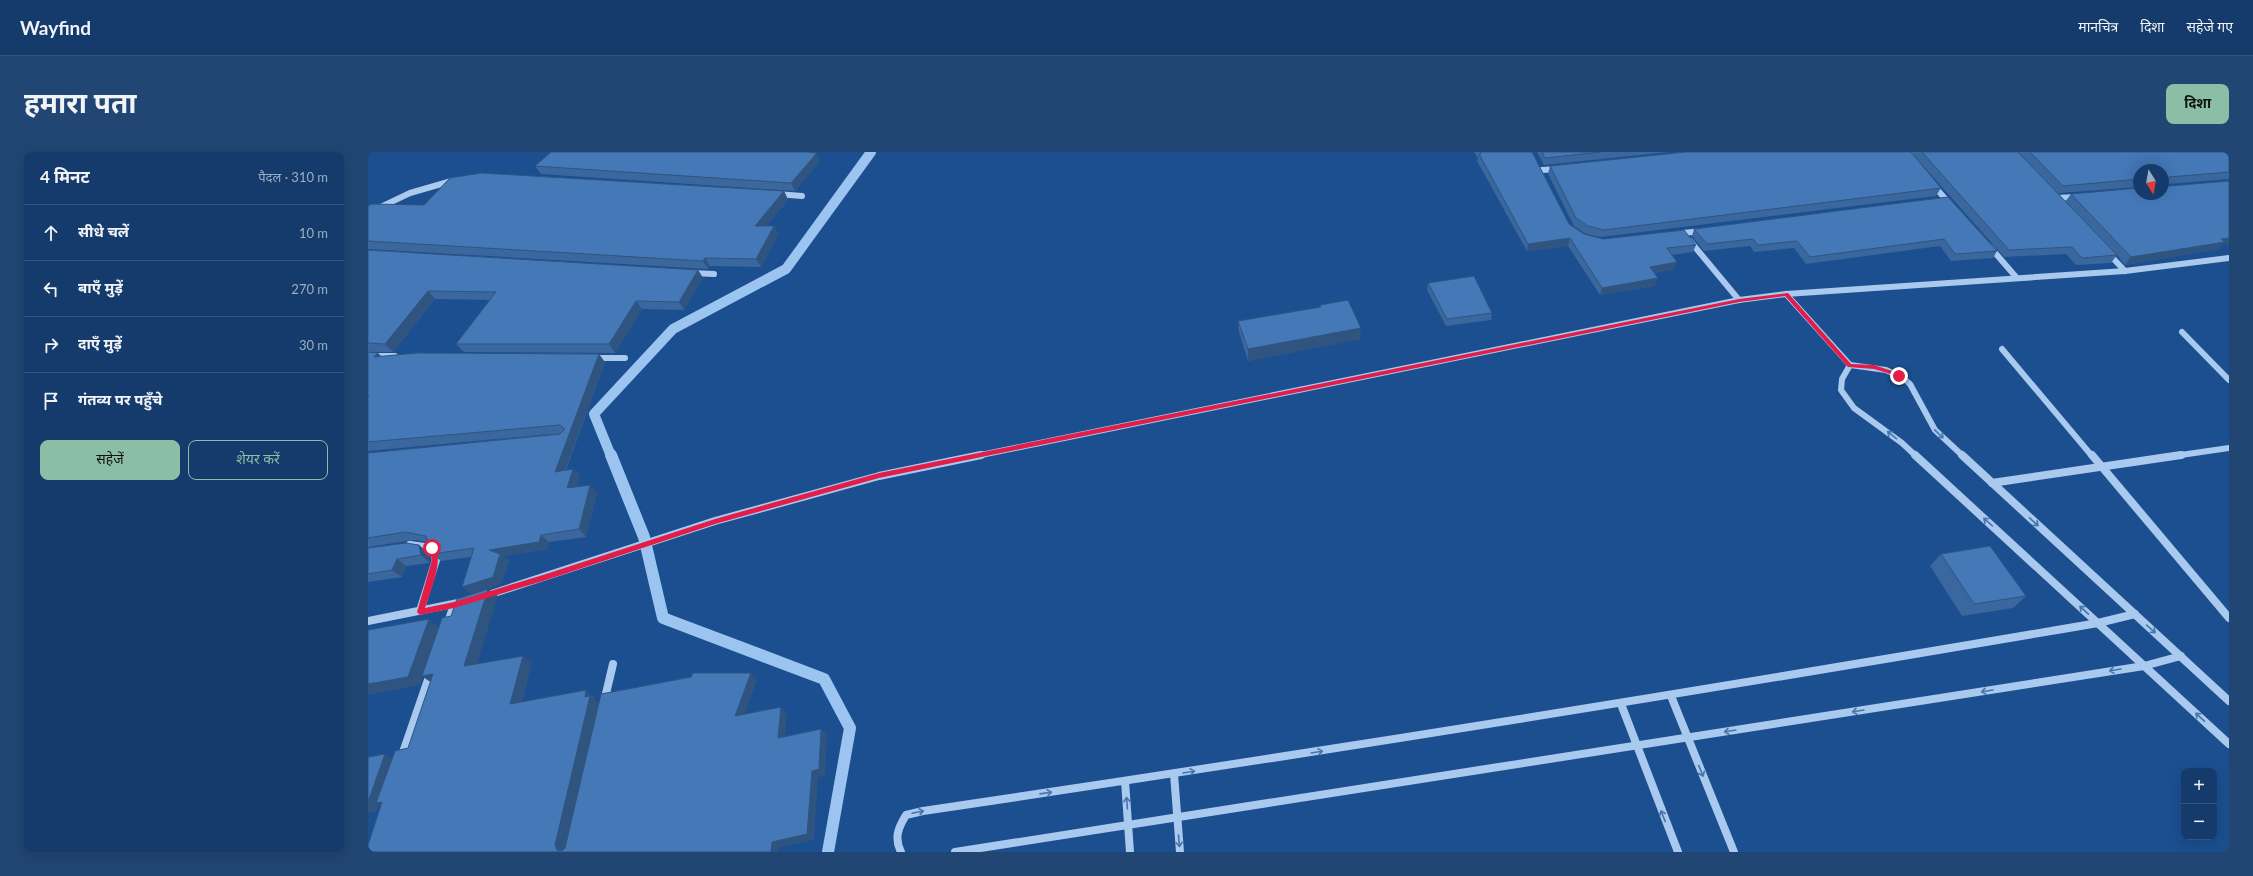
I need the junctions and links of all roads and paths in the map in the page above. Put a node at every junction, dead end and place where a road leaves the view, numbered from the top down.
1 (1538, 164) edge
2 (1564, 168) edge
3 (1542, 170) junction
4 (1545, 177) edge
5 (460, 179) edge
6 (1930, 181) edge
7 (2051, 193) edge
8 (771, 194) edge
9 (802, 196) dead end
10 (2086, 196) edge
11 (2056, 198) junction
12 (1945, 199) junction
13 (1937, 200) edge
14 (2061, 204) edge
15 (1955, 210) edge
16 (368, 213) edge
17 (1707, 230) edge
18 (1683, 233) junction
19 (1676, 234) edge
20 (1986, 243) edge
21 (2104, 248) edge
22 (2229, 258) edge
23 (2125, 271) junction
24 (682, 272) edge
25 (714, 274) dead end
26 (2016, 277) junction
27 (1786, 294) junction
28 (1739, 300) junction
29 (2182, 332) dead end
30 (2002, 349) dead end
31 (368, 356) edge
32 (399, 356) edge
33 (586, 358) edge
34 (625, 358) dead end
35 (1850, 366) junction
36 (2229, 380) edge
37 (2229, 448) edge
38 (2102, 466) junction
39 (1992, 483) junction
40 (403, 546) edge
41 (454, 605) junction
42 (420, 612) junction
43 (2135, 614) junction
44 (2229, 618) edge
45 (368, 621) edge
46 (2098, 623) junction
47 (444, 635) edge
48 (2181, 656) junction
49 (433, 664) edge
50 (613, 664) dead end
51 (2144, 666) junction
52 (1671, 696) junction
53 (2229, 701) edge
54 (1621, 704) junction
55 (603, 710) edge
56 (1687, 738) junction
57 (2229, 744) edge
58 (1636, 746) junction
59 (397, 769) edge
60 (1174, 774) junction
61 (1126, 781) junction
62 (1177, 817) junction
63 (1128, 825) junction
64 (901, 852) edge
65 (955, 852) edge
66 (1130, 852) edge
67 (1180, 852) edge
68 (1678, 852) edge
69 (1734, 852) edge

1 - 3 street
2 - 3 street
3 - 4 street
5 - 16 street
6 - 12 street
7 - 11 street
8 - 9 street
10 - 11 street
11 - 14 street
12 - 13 street
12 - 15 street
17 - 18 street
18 - 19 street
18 - 28 street
20 - 26 street
21 - 23 street
22 - 23 street
23 - 26 street
24 - 25 street
26 - 27 street
27 - 28 street
27 - 35 street
28 - 41 street
29 - 36 street
30 - 38 street
31 - 32 street
33 - 34 street
35 -> 39 street
46 -> 35 street
37 - 38 street
38 - 39 street
38 - 44 street
39 -> 43 street
40 - 42 street
41 - 42 street
41 - 47 street
42 - 45 street
43 - 46 street
43 -> 48 street
46 - 51 street
46 - 52 street
48 - 51 street
48 - 53 street
49 - 59 street
50 - 55 street
51 -> 56 street
57 -> 51 street
52 - 54 street
52 - 56 street
54 - 58 street
60 -> 54 street
56 - 58 street
56 -> 69 street
58 - 62 street
68 -> 58 street
60 - 61 street
60 - 62 street
63 -> 61 street
64 -> 61 street
62 - 63 street
62 -> 67 street
63 - 65 street
63 - 66 street

